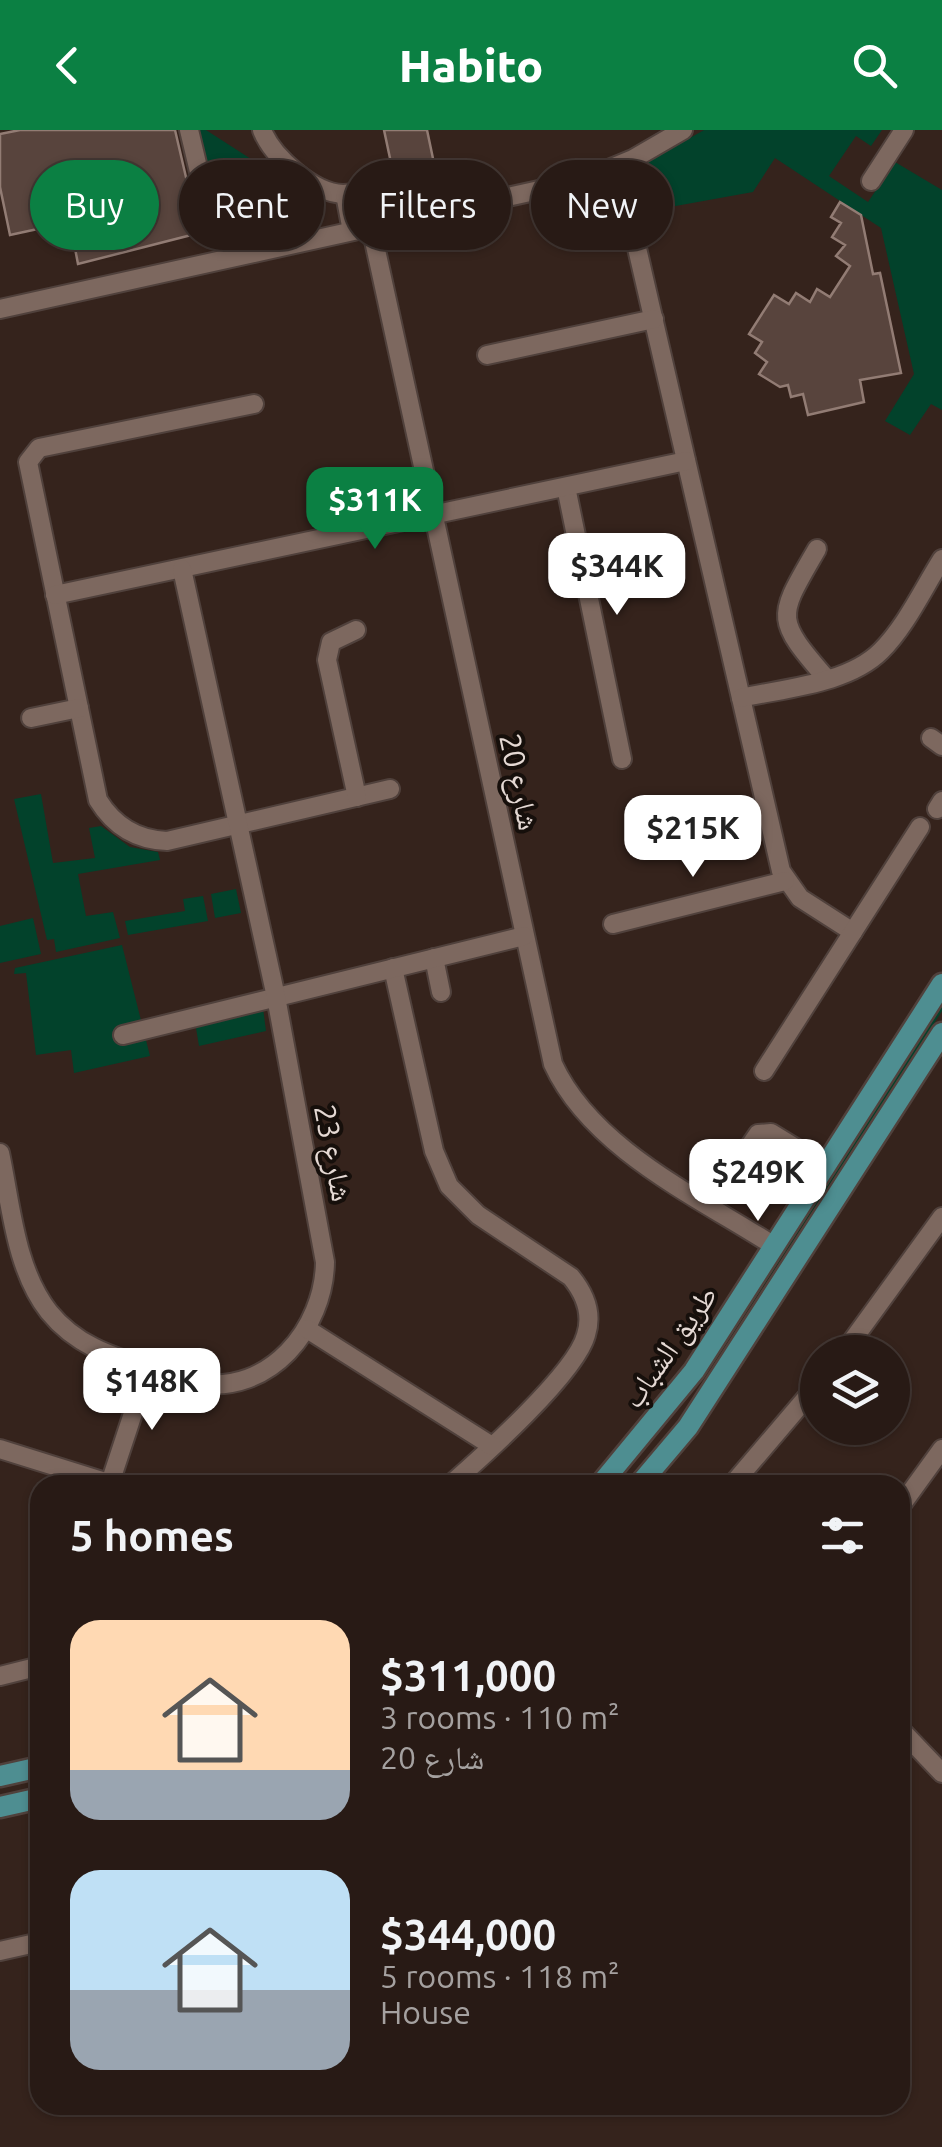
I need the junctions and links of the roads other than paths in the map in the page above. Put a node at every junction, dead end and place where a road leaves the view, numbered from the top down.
1 (189, 130) edge
2 (262, 130) edge
3 (683, 130) edge
4 (904, 130) edge
5 (196, 160) edge
6 (629, 160) edge
7 (870, 181) dead end
8 (344, 194) edge
9 (344, 233) edge
10 (367, 250) edge
11 (638, 250) edge
12 (0, 309) edge
13 (654, 319) junction
14 (487, 355) dead end
15 (254, 404) dead end
16 (686, 461) junction
17 (566, 487) junction
18 (433, 515) junction
19 (818, 550) dead end
20 (942, 559) edge
21 (182, 569) junction
22 (54, 596) junction
23 (356, 630) dead end
24 (826, 678) junction
25 (741, 698) junction
26 (78, 708) junction
27 (31, 718) dead end
28 (622, 758) dead end
29 (390, 789) dead end
30 (357, 797) junction
31 (238, 825) junction
32 (920, 827) dead end
33 (785, 881) junction
34 (612, 924) dead end
35 (853, 932) junction
36 (524, 936) junction
37 (434, 958) junction
38 (393, 968) junction
39 (942, 984) edge
40 (441, 992) dead end
41 (276, 997) junction
42 (942, 1033) edge
43 (122, 1035) dead end
44 (934, 1064) edge
45 (764, 1071) dead end
46 (0, 1152) edge
47 (826, 1166) junction
48 (4, 1191) edge
49 (710, 1204) junction
50 (942, 1218) edge
51 (774, 1246) junction
52 (307, 1330) junction
53 (856, 1335) edge
54 (148, 1368) junction
55 (800, 1405) edge
56 (492, 1446) junction
57 (0, 1448) edge
58 (942, 1449) edge
59 (84, 1475) edge
60 (115, 1475) edge
61 (461, 1475) edge
62 (608, 1475) edge
63 (647, 1475) edge
64 (741, 1475) edge
65 (910, 1493) edge
66 (30, 1668) edge
67 (1, 1673) edge
68 (910, 1739) edge
69 (30, 1769) edge
70 (942, 1772) edge
71 (0, 1776) edge
72 (30, 1800) edge
73 (0, 1806) edge
74 (30, 1944) edge
75 (0, 1951) edge

1 - 5 street
2 - 8 street
3 - 6 street
4 - 7 street
9 - 12 street
10 - 18 street, شارع 20
11 - 13 street
13 - 14 street
13 - 16 street
15 - 22 street
16 - 17 street
16 - 25 street
17 - 18 street
17 - 28 street
18 - 21 street
18 - 36 street, شارع 20
19 - 24 street
20 - 24 street
21 - 22 street
21 - 31 street, شارع 23
22 - 26 street
23 - 30 street
24 - 25 street
25 - 33 street
26 - 27 street
26 - 31 street
29 - 30 street
30 - 31 street
31 - 41 street, شارع 23
32 - 35 street
33 - 34 street
33 - 35 street
35 - 45 street
36 - 37 street
36 - 49 street, شارع 20
37 - 38 street
37 - 40 street
38 - 41 street
38 - 56 street
39 - 47 main road, طريق الشباب
41 - 43 street
41 - 52 street, شارع 23
42 - 44 main road, طريق الشباب
44 - 63 main road, طريق الشباب
46 - 48 street, شارع 23
47 - 49 street
47 - 51 main road, طريق الشباب
48 - 54 street, شارع 23
49 - 51 street, شارع 20
50 - 53 street
51 - 62 main road, طريق الشباب
52 - 54 street, شارع 23
52 - 56 street
54 - 60 street
55 - 64 street
56 - 61 street
57 - 59 street
58 - 65 street
66 - 67 street
68 - 70 street
69 - 71 main road
72 - 73 main road
74 - 75 street

